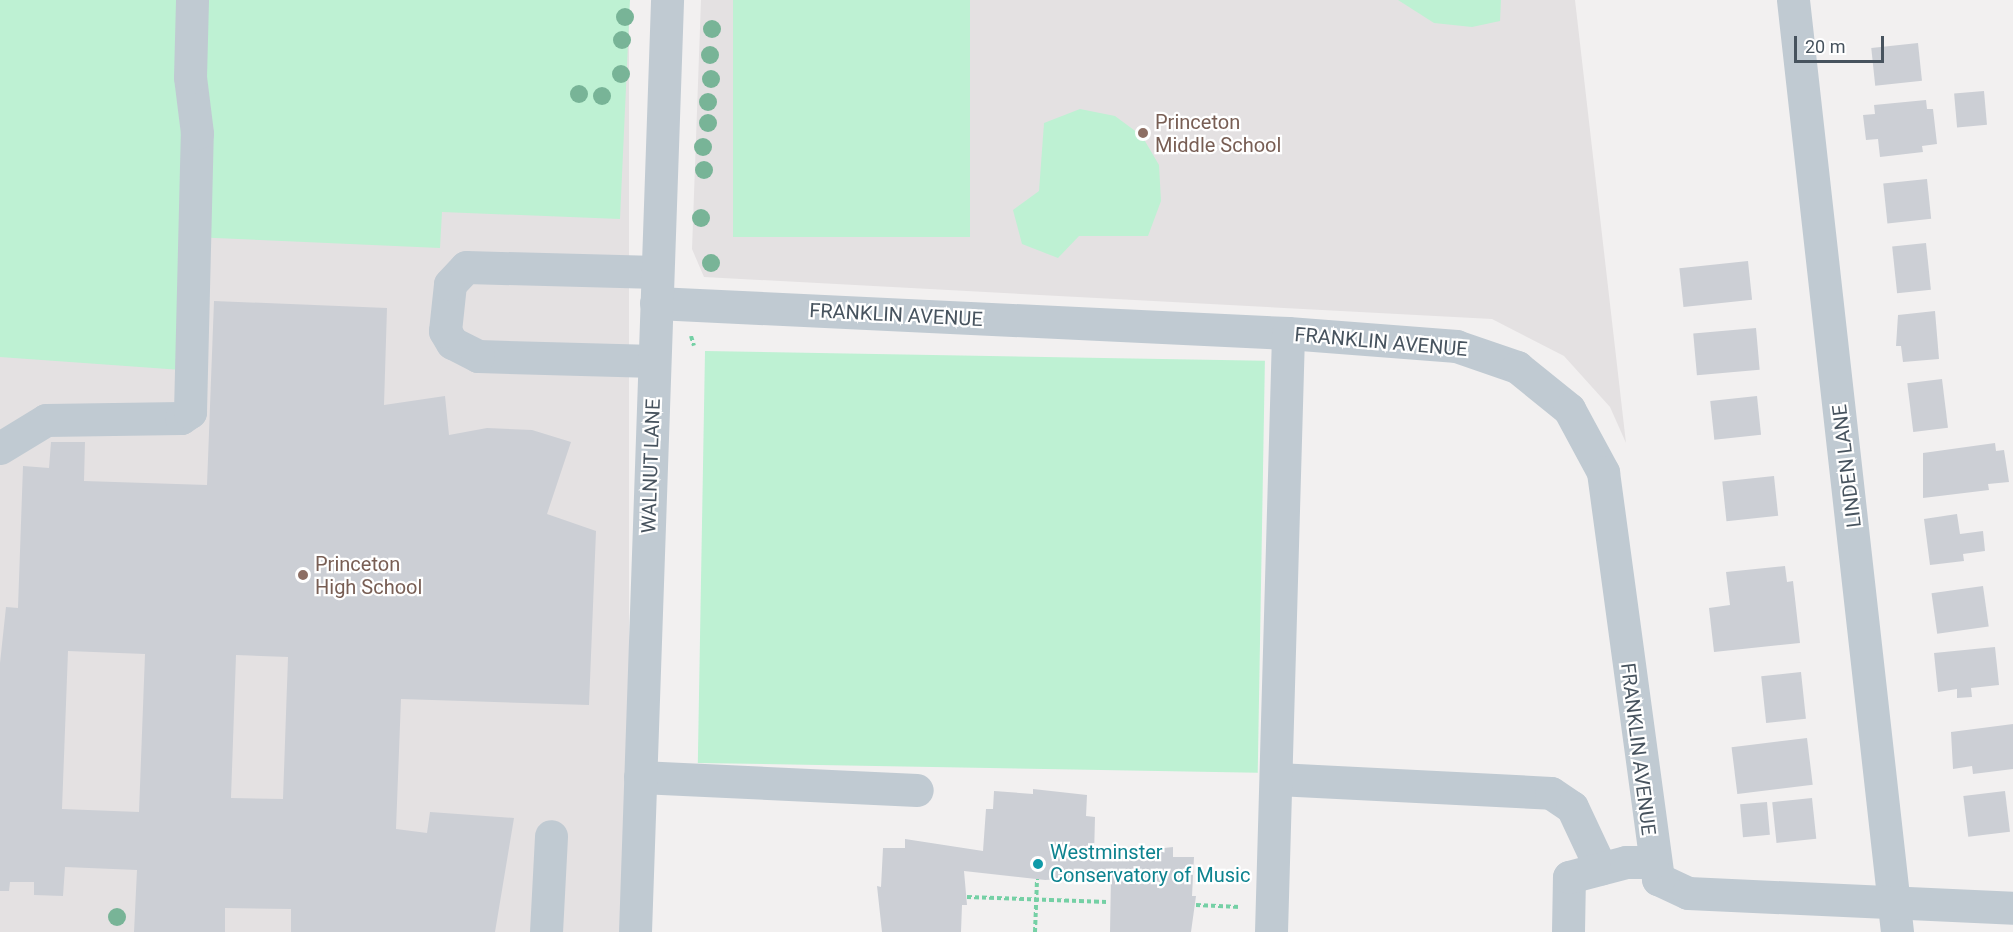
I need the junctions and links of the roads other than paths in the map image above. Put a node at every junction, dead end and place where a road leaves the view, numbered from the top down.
1 (192, 0) edge
2 (667, 0) edge
3 (1793, 0) edge
4 (657, 288) junction
5 (1288, 333) junction
6 (654, 361) junction
7 (0, 448) edge
8 (640, 777) junction
9 (1277, 779) junction
10 (917, 790) dead end
11 (551, 836) dead end
12 (1652, 862) junction
13 (1601, 869) junction
14 (2013, 908) edge
15 (1898, 918) edge
16 (546, 932) edge
17 (635, 932) edge
18 (1272, 932) edge
19 (1568, 932) edge

1 - 7 street
2 - 4 street, WALNUT LANE
3 - 15 street, LINDEN LANE
4 - 5 street, FRANKLIN AVENUE
4 - 6 street, WALNUT LANE
4 - 6 street, FRANKLIN AVENUE
5 - 9 street
5 - 12 street, FRANKLIN AVENUE
6 - 8 street, WALNUT LANE
8 - 10 street
8 - 17 street, WALNUT LANE
9 - 13 street
9 - 18 street
11 - 16 street
12 - 13 street
12 - 15 street, FRANKLIN AVENUE
13 - 19 street
14 - 15 street, FRANKLIN AVENUE

